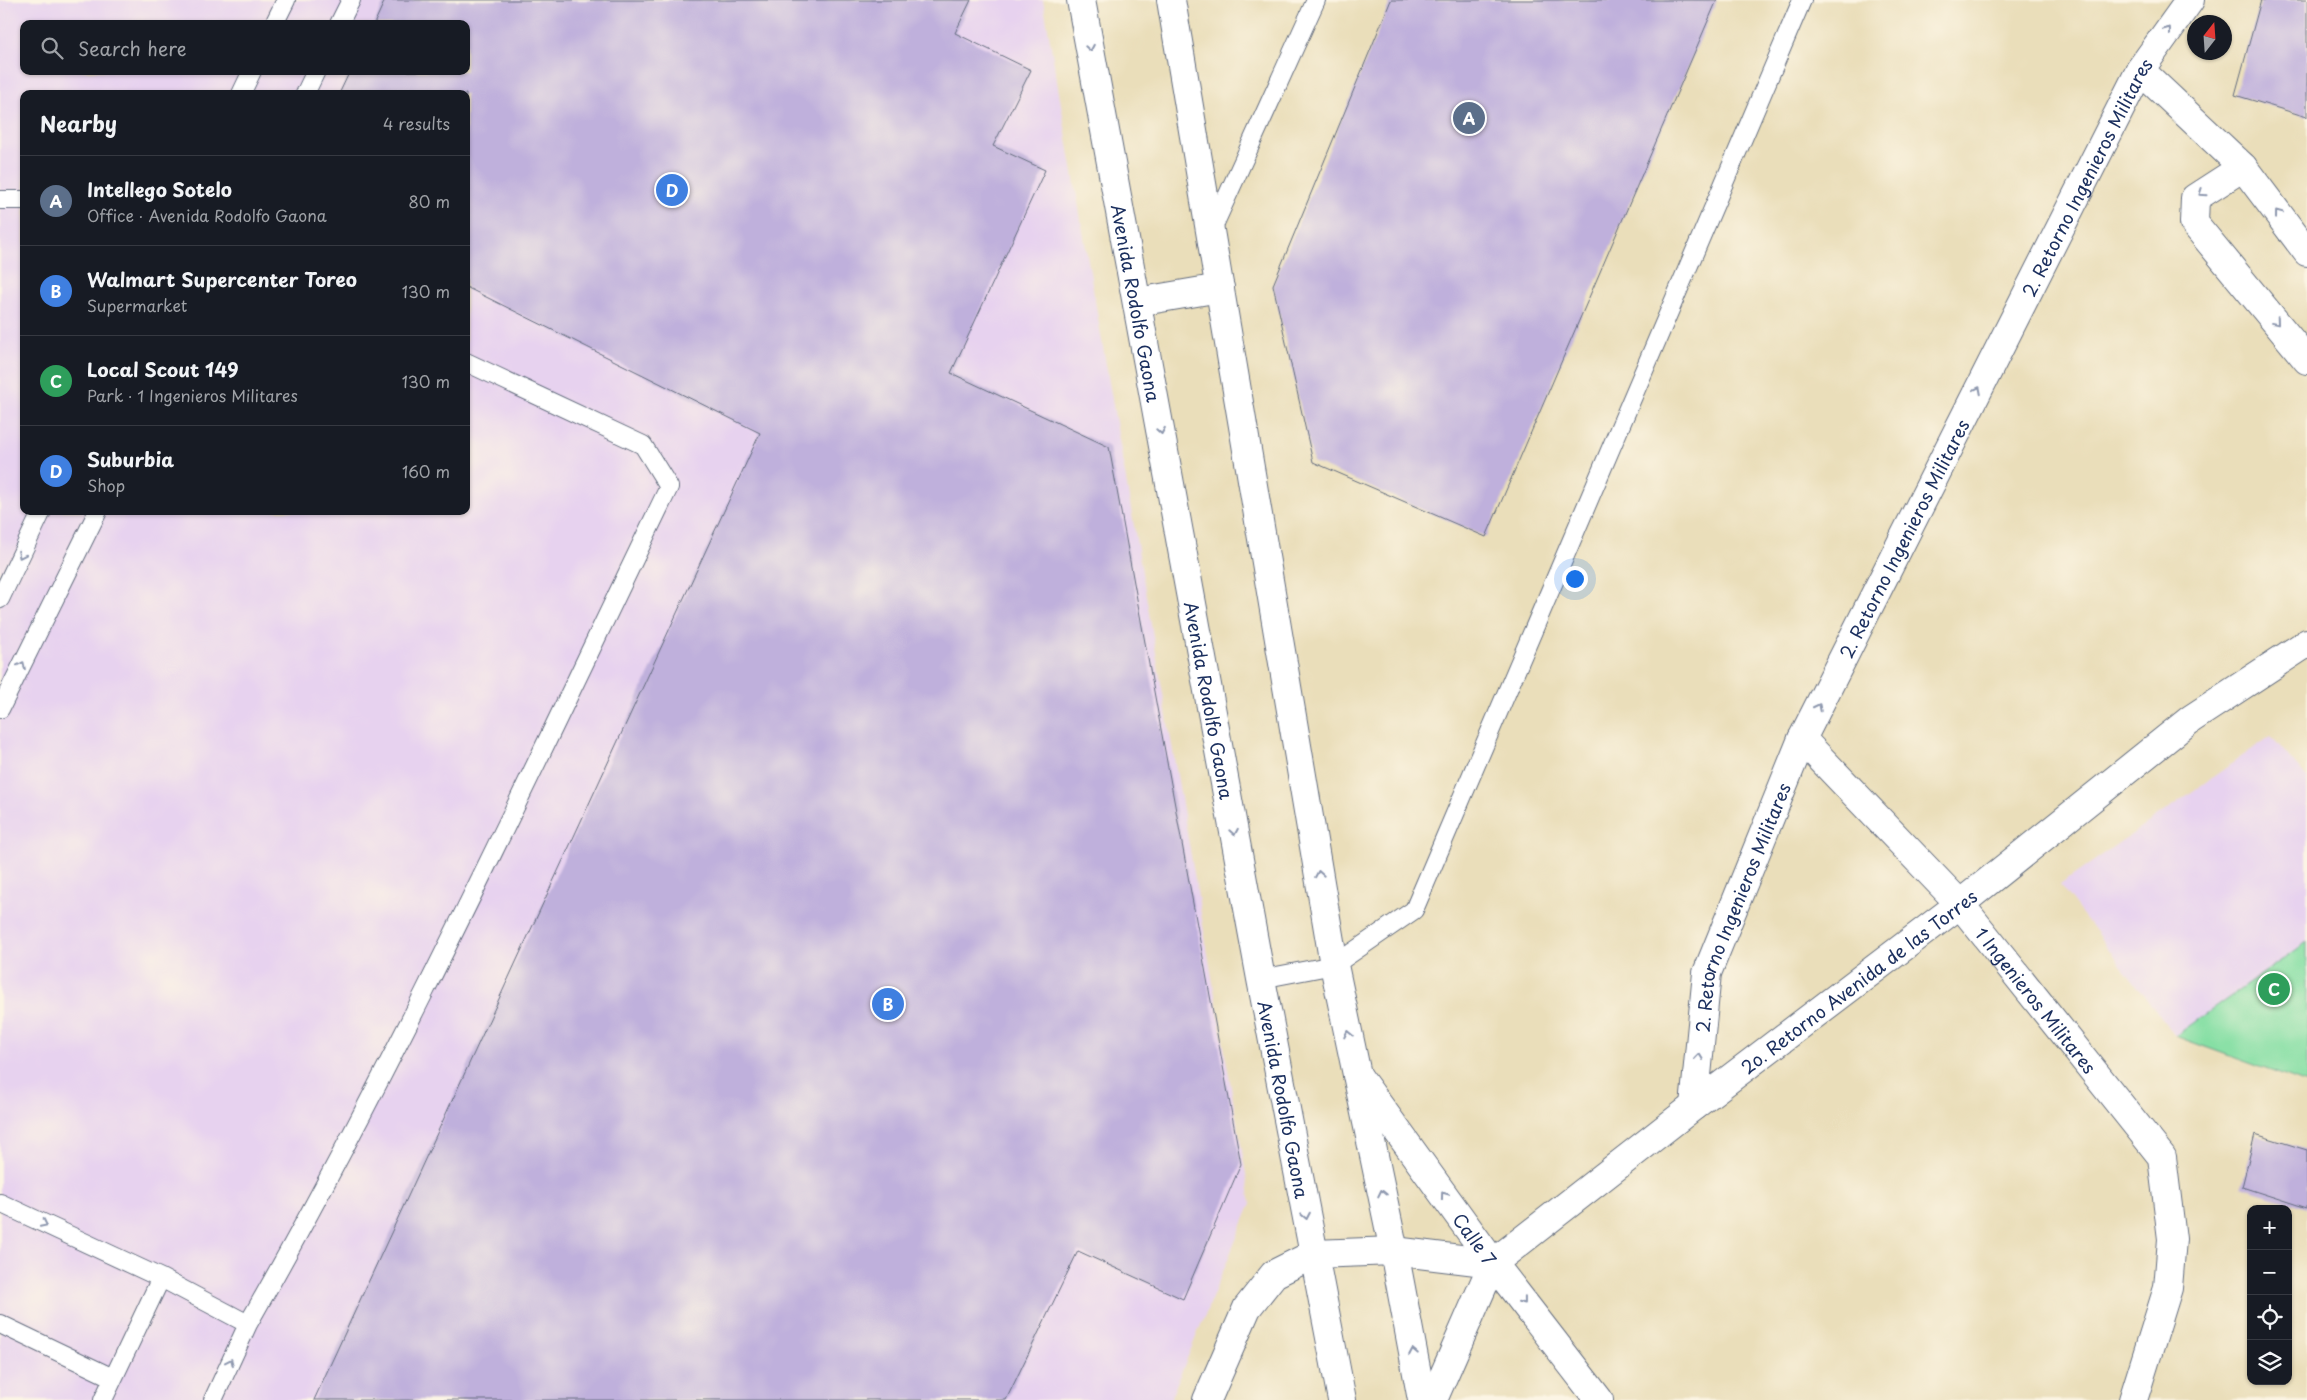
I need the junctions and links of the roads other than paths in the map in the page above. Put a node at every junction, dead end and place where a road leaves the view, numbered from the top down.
1 (286, 0) edge
2 (351, 0) edge
3 (1081, 0) edge
4 (1171, 0) edge
5 (1316, 0) edge
6 (1802, 0) edge
7 (2190, 0) edge
8 (276, 20) edge
9 (341, 20) edge
10 (2140, 70) junction
11 (250, 75) edge
12 (314, 75) edge
13 (243, 90) edge
14 (306, 90) edge
15 (2243, 167) junction
16 (0, 200) edge
17 (20, 200) edge
18 (1211, 233) junction
19 (2307, 252) edge
20 (1220, 288) junction
21 (1137, 302) junction
22 (2307, 360) edge
23 (470, 364) edge
24 (40, 515) edge
25 (96, 515) edge
26 (0, 599) edge
27 (2307, 643) edge
28 (0, 708) edge
29 (1802, 740) junction
30 (1960, 904) junction
31 (1334, 965) junction
32 (1261, 979) junction
33 (1357, 1075) junction
34 (1694, 1106) junction
35 (0, 1203) edge
36 (1394, 1251) junction
37 (1314, 1254) junction
38 (1493, 1263) junction
39 (161, 1278) junction
40 (0, 1324) edge
41 (248, 1324) junction
42 (113, 1378) junction
43 (103, 1400) edge
44 (213, 1400) edge
45 (1208, 1400) edge
46 (1342, 1400) edge
47 (1422, 1400) edge
48 (1433, 1400) edge
49 (1599, 1400) edge
50 (2133, 1400) edge

1 - 8 lane
2 - 9 lane
3 -> 21 street, Avenida Rodolfo Gaona
4 - 18 street
5 - 18 lane
6 - 31 lane
10 -> 7 street, 2. Retorno Ingenieros Militares
10 - 15 street
29 -> 10 street, 2. Retorno Ingenieros Militares
11 - 13 lane
12 - 14 lane
19 -> 15 street
15 -> 22 street
16 - 17 lane
18 - 20 street
20 - 21 street
31 -> 20 street
21 -> 32 street, Avenida Rodolfo Gaona
23 - 41 lane
24 -> 26 lane
28 -> 25 lane
27 - 30 street, 2o. Retorno Avenida de las Torres
29 - 30 street, 1 Ingenieros Militares
34 -> 29 street, 2. Retorno Ingenieros Militares
30 - 34 street, 2o. Retorno Avenida de las Torres
30 - 50 street, 1 Ingenieros Militares
31 - 32 lane
33 -> 31 street
32 -> 37 street, Avenida Rodolfo Gaona
36 -> 33 street
38 -> 33 street, Calle 7
34 - 38 street, 2o. Retorno Avenida de las Torres
35 -> 39 lane
36 - 37 street
36 - 38 street
47 -> 36 street
37 - 45 street
37 - 46 street, Avenida Rodolfo Gaona
38 - 48 street
38 -> 49 street, Calle 7
39 - 41 lane
39 - 42 lane
40 - 42 lane
44 -> 41 lane
42 - 43 lane

